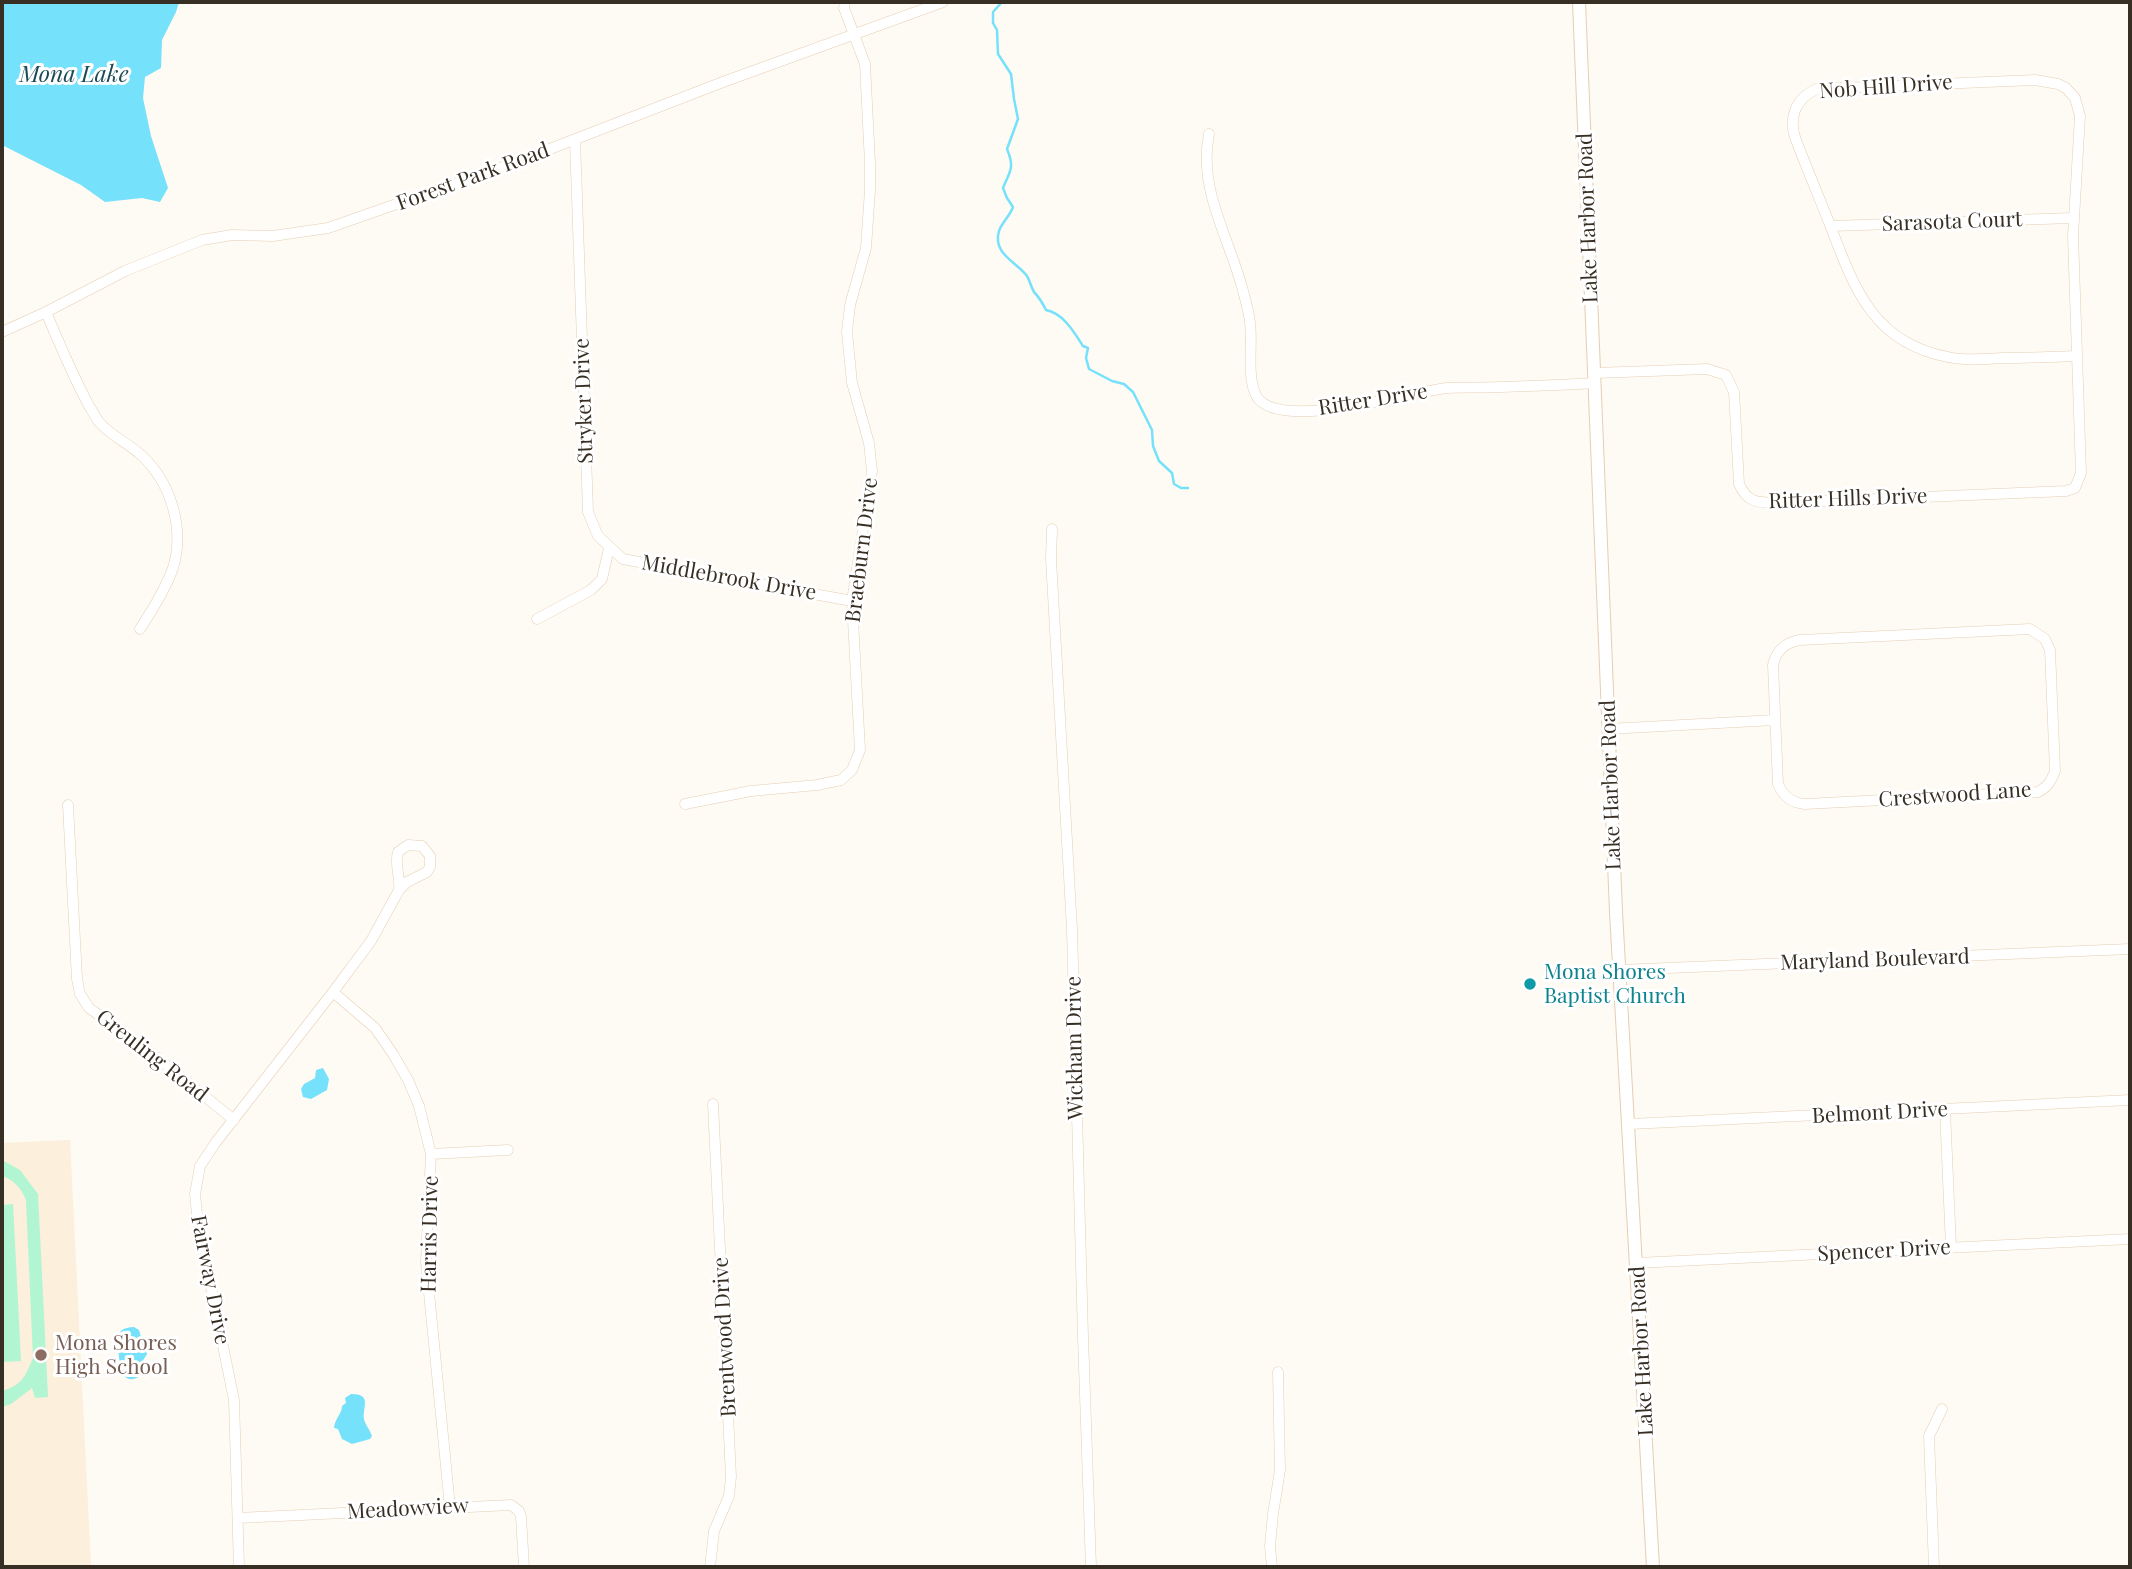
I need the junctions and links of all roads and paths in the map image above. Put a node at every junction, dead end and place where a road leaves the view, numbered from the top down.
1 (845, 2) edge
2 (943, 2) edge
3 (1579, 2) edge
4 (854, 36) junction
5 (1209, 134) dead end
6 (575, 140) junction
7 (2073, 218) junction
8 (1830, 226) junction
9 (46, 312) junction
10 (2, 332) edge
11 (2076, 356) junction
12 (1595, 378) junction
13 (2079, 482) joint
14 (1052, 528) dead end
15 (609, 548) junction
16 (852, 601) junction
17 (537, 620) dead end
18 (140, 629) dead end
19 (1775, 720) junction
20 (1608, 729) junction
21 (685, 804) dead end
22 (68, 805) dead end
23 (399, 890) junction
24 (2130, 949) edge
25 (1619, 970) junction
26 (333, 992) junction
27 (2130, 1100) edge
28 (713, 1104) dead end
29 (1945, 1110) junction
30 (234, 1120) junction
31 (1630, 1124) junction
32 (508, 1150) dead end
33 (431, 1154) junction
34 (2130, 1239) edge
35 (1951, 1247) junction
36 (1637, 1263) junction
37 (1278, 1372) dead end
38 (1942, 1409) dead end
39 (450, 1507) junction
40 (238, 1518) junction
41 (239, 1567) edge
42 (524, 1567) edge
43 (710, 1567) edge
44 (1091, 1567) edge
45 (1272, 1567) edge
46 (1653, 1567) edge
47 (1934, 1567) edge

1 - 4 street, Braeburn Drive
2 - 4 street, Forest Park Road
3 - 12 street, Lake Harbor Road
4 - 6 street, Forest Park Road
4 - 16 street, Braeburn Drive
5 - 12 street, Ritter Drive
6 - 9 street, Forest Park Road
6 - 15 street, Stryker Drive
7 - 8 street, Sarasota Court
7 - 8 street, Nob Hill Drive
7 - 11 street, Nob Hill Drive
8 - 11 street, Nob Hill Drive
9 - 10 street, Forest Park Road
9 - 18 street
11 - 13 street, Nob Hill Drive
12 - 13 street, Ritter Hills Drive
12 - 20 street, Lake Harbor Road
14 - 44 street, Wickham Drive
15 - 16 street, Middlebrook Drive
15 - 17 street
16 - 21 street, Braeburn Drive
19 - 19 street, Crestwood Lane
19 - 20 street
20 - 25 street, Lake Harbor Road
22 - 30 street, Greuling Road
23 - 23 street, Fairway Drive
23 - 26 street, Fairway Drive
24 - 25 street, Maryland Boulevard
25 - 31 street, Lake Harbor Road
26 - 30 street, Fairway Drive
26 - 33 street, Harris Drive
27 - 29 street, Belmont Drive
28 - 43 street, Brentwood Drive
29 - 31 street, Belmont Drive
29 - 35 street
30 - 40 street, Fairway Drive
31 - 36 street, Lake Harbor Road
32 - 33 street
33 - 39 street, Harris Drive
34 - 35 street, Spencer Drive
35 - 36 street, Spencer Drive
36 - 46 street, Lake Harbor Road
37 - 45 street
38 - 47 street
39 - 40 street, Meadowview
39 - 42 street, Meadowview
40 - 41 street, Fairway Drive

